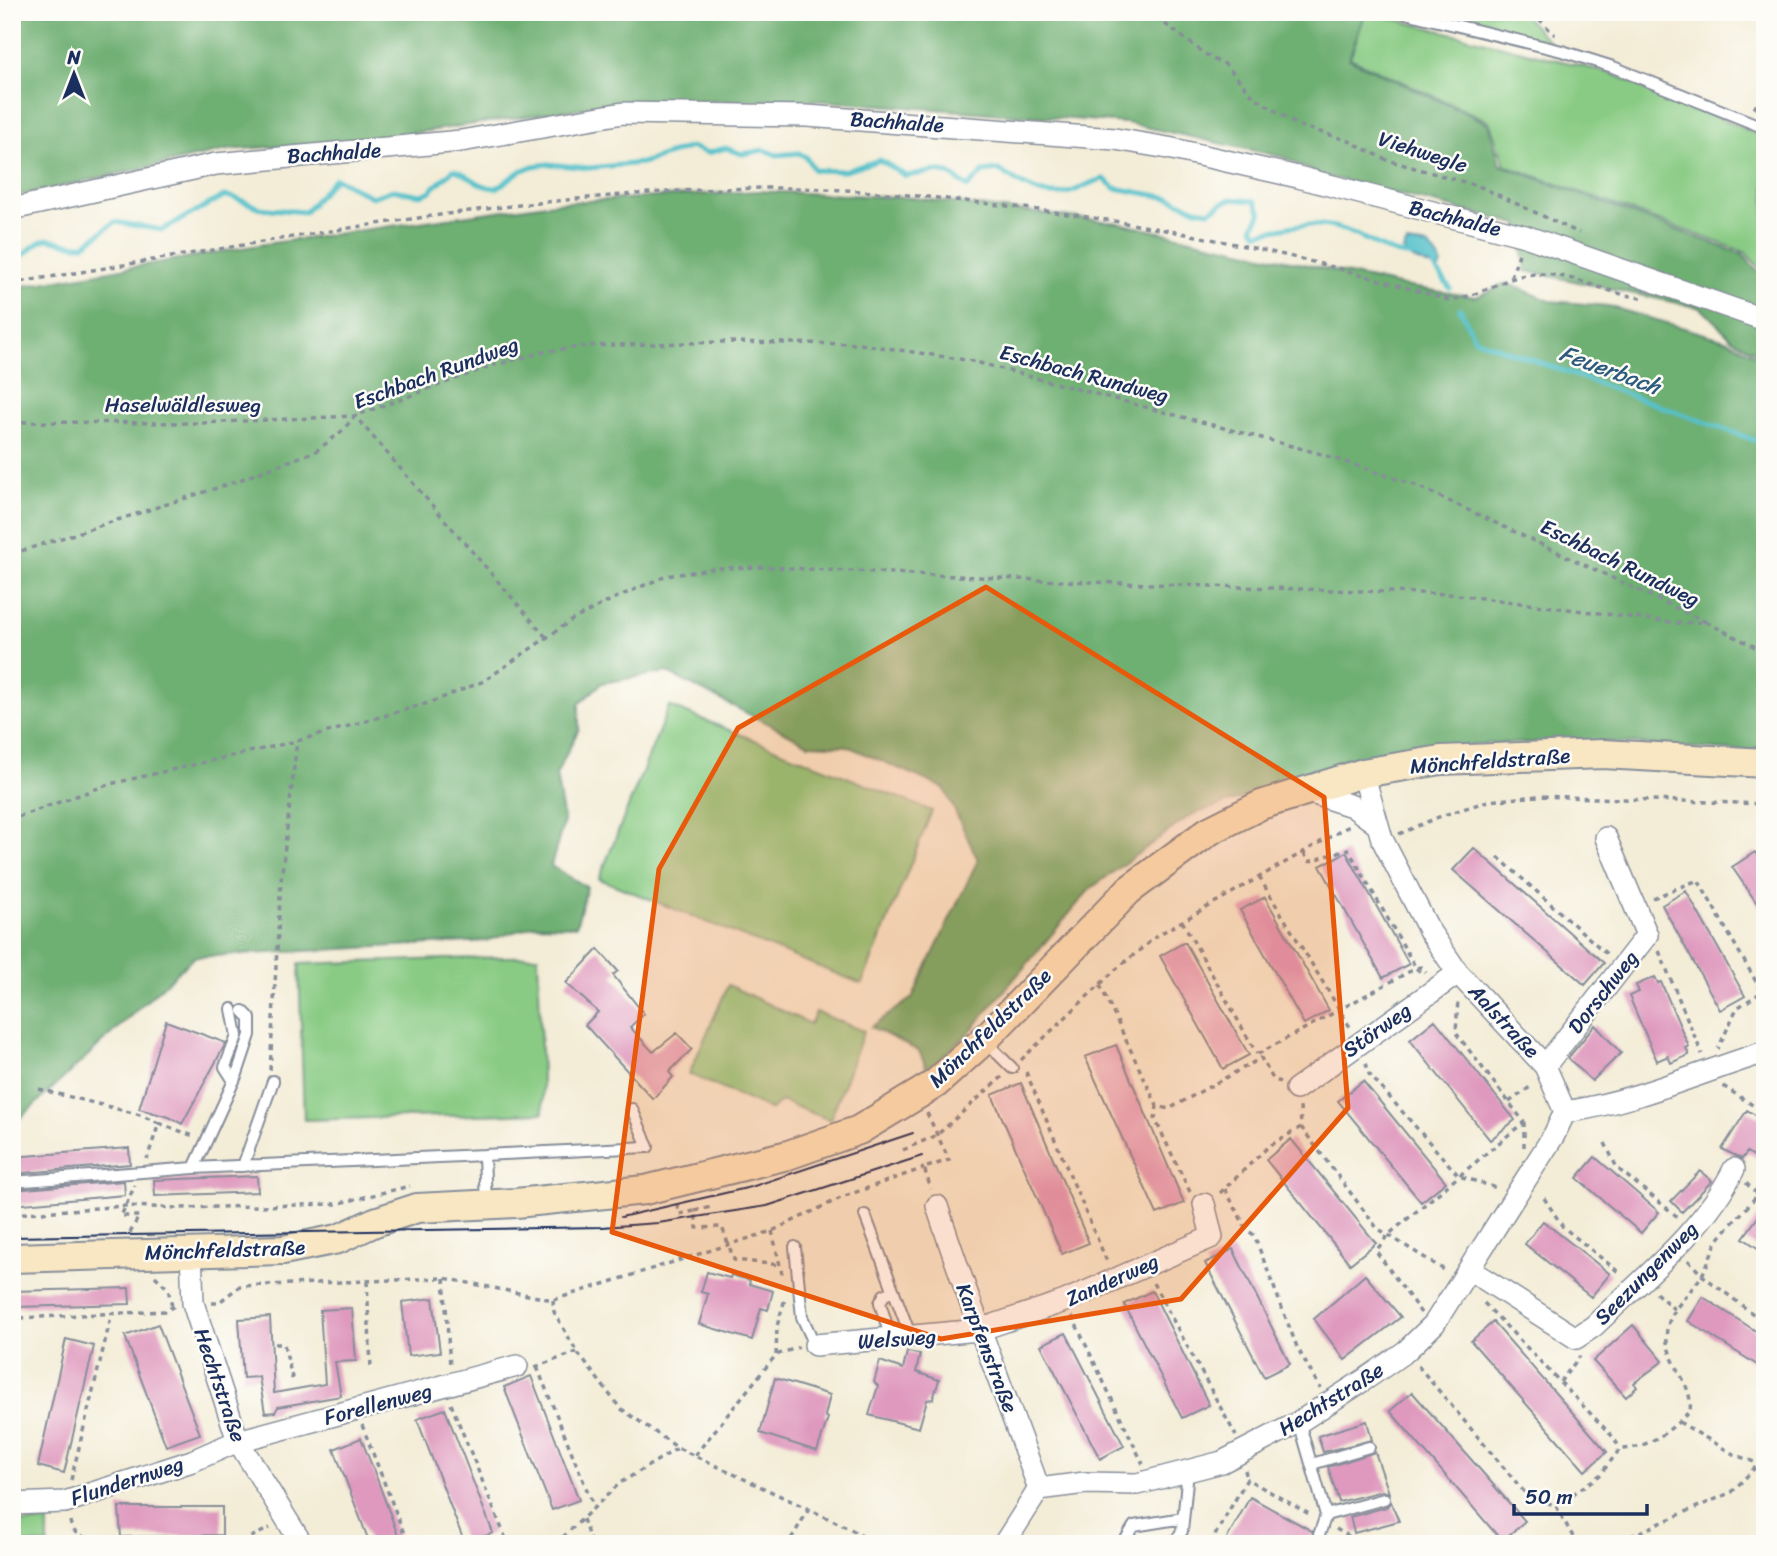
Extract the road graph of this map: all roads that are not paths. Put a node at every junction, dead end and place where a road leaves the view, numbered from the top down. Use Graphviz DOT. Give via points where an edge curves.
graph roads {
  1 [pos="1401,12"];
  2 [pos="1765,128"];
  3 [pos="12,209"];
  4 [pos="1765,320"];
  5 [pos="1765,763"];
  6 [pos="1363,772"];
  7 [pos="1301,790"];
  8 [pos="1380,832"];
  9 [pos="1606,838"];
  10 [pos="1450,979"];
  11 [pos="238,1010"];
  12 [pos="984,1040"];
  13 [pos="1765,1052"];
  14 [pos="1545,1066"];
  15 [pos="1012,1068"];
  16 [pos="273,1081"];
  17 [pos="1296,1088"];
  18 [pos="632,1109"];
  19 [pos="1565,1112"];
  20 [pos="484,1156"];
  21 [pos="243,1166"];
  22 [pos="194,1168"];
  23 [pos="1733,1171"];
  24 [pos="12,1182"];
  25 [pos="1196,1203"];
  26 [pos="486,1204"];
  27 [pos="937,1206"];
  28 [pos="865,1215"];
  29 [pos="795,1247"];
  30 [pos="191,1251"];
  31 [pos="12,1258"];
  32 [pos="1466,1276"];
  33 [pos="894,1291"];
  34 [pos="979,1330"];
  35 [pos="901,1338"];
  36 [pos="815,1345"];
  37 [pos="527,1366"];
  38 [pos="1299,1422"];
  39 [pos="238,1441"];
  40 [pos="1369,1447"];
  41 [pos="1311,1464"];
  42 [pos="1188,1471"];
  43 [pos="1039,1489"];
  44 [pos="1384,1499"];
  45 [pos="12,1504"];
  46 [pos="1183,1518"];
  47 [pos="1326,1519"];
  48 [pos="1319,1535"];
  49 [pos="302,1544"];
  50 [pos="1004,1544"];
  51 [pos="1123,1544"];
  52 [pos="1174,1544"];
  1 -- 2 [label="lane" via="1613,67"];
  3 -- 4 [label="street, Bachhalde" via="216,164 461,141 623,113 724,113 1115,139 1298,177 1525,236"];
  5 -- 6 [label="main road, Mönchfeldstraße" via="1535,755 1441,760"];
  6 -- 7 [label="main road, Mönchfeldstraße"];
  6 -- 8 [label="street, Aalstraße"];
  7 -- 8 [label="street" via="1333,798"];
  7 -- 12 [label="main road, Mönchfeldstraße" via="1209,831 1169,858 1087,931"];
  8 -- 10 [label="street, Aalstraße"];
  9 -- 14 [label="street, Dorschweg" via="1647,935"];
  10 -- 14 [label="street, Aalstraße"];
  10 -- 17 [label="street, Störweg"];
  11 -- 22 [label="lane" via="237,1036 225,1067 232,1078"];
  12 -- 15 [label="lane"];
  12 -- 26 [label="main road, Mönchfeldstraße" via="916,1097 829,1142 689,1180 605,1195"];
  13 -- 19 [label="street" via="1650,1093"];
  14 -- 19 [label="street, Aalstraße"];
  16 -- 21 [label="lane"];
  18 -- 20 [label="lane" via="648,1147"];
  19 -- 32 [label="street, Hechtstraße"];
  20 -- 21 [label="lane"];
  20 -- 26 [label="lane"];
  21 -- 22 [label="lane"];
  22 -- 24 [label="lane"];
  23 -- 32 [label="street, Seezungenweg" via="1723,1192 1692,1228 1594,1326 1576,1338"];
  25 -- 34 [label="street, Zanderweg" via="1212,1237 1065,1301"];
  26 -- 30 [label="main road, Mönchfeldstraße" via="417,1208 316,1246"];
  27 -- 34 [label="street, Karpfenstraße"];
  28 -- 33 [label="lane"];
  29 -- 36 [label="lane" via="802,1317"];
  30 -- 31 [label="main road, Mönchfeldstraße"];
  30 -- 39 [label="street, Hechtstraße" via="193,1303"];
  32 -- 38 [label="street, Hechtstraße" via="1431,1328 1406,1351"];
  33 -- 35 [label="lane"];
  33 -- 35 [label="lane" via="880,1303"];
  34 -- 35 [label="street, Welsweg"];
  34 -- 43 [label="street, Karpfenstraße"];
  35 -- 36 [label="street, Welsweg"];
  37 -- 39 [label="street, Forellenweg"];
  38 -- 41 [label="lane"];
  38 -- 42 [label="street, Hechtstraße" via="1222,1462"];
  39 -- 45 [label="street, Flundernweg" via="192,1461"];
  39 -- 49 [label="street, Hechtstraße"];
  40 -- 41 [label="lane"];
  41 -- 47 [label="lane"];
  42 -- 43 [label="street, Hechtstraße" via="1137,1484 1085,1483"];
  42 -- 46 [label="lane"];
  43 -- 50 [label="street"];
  44 -- 47 [label="lane"];
  46 -- 51 [label="lane" via="1134,1526"];
  46 -- 52 [label="lane"];
  47 -- 48 [label="lane"];
}
